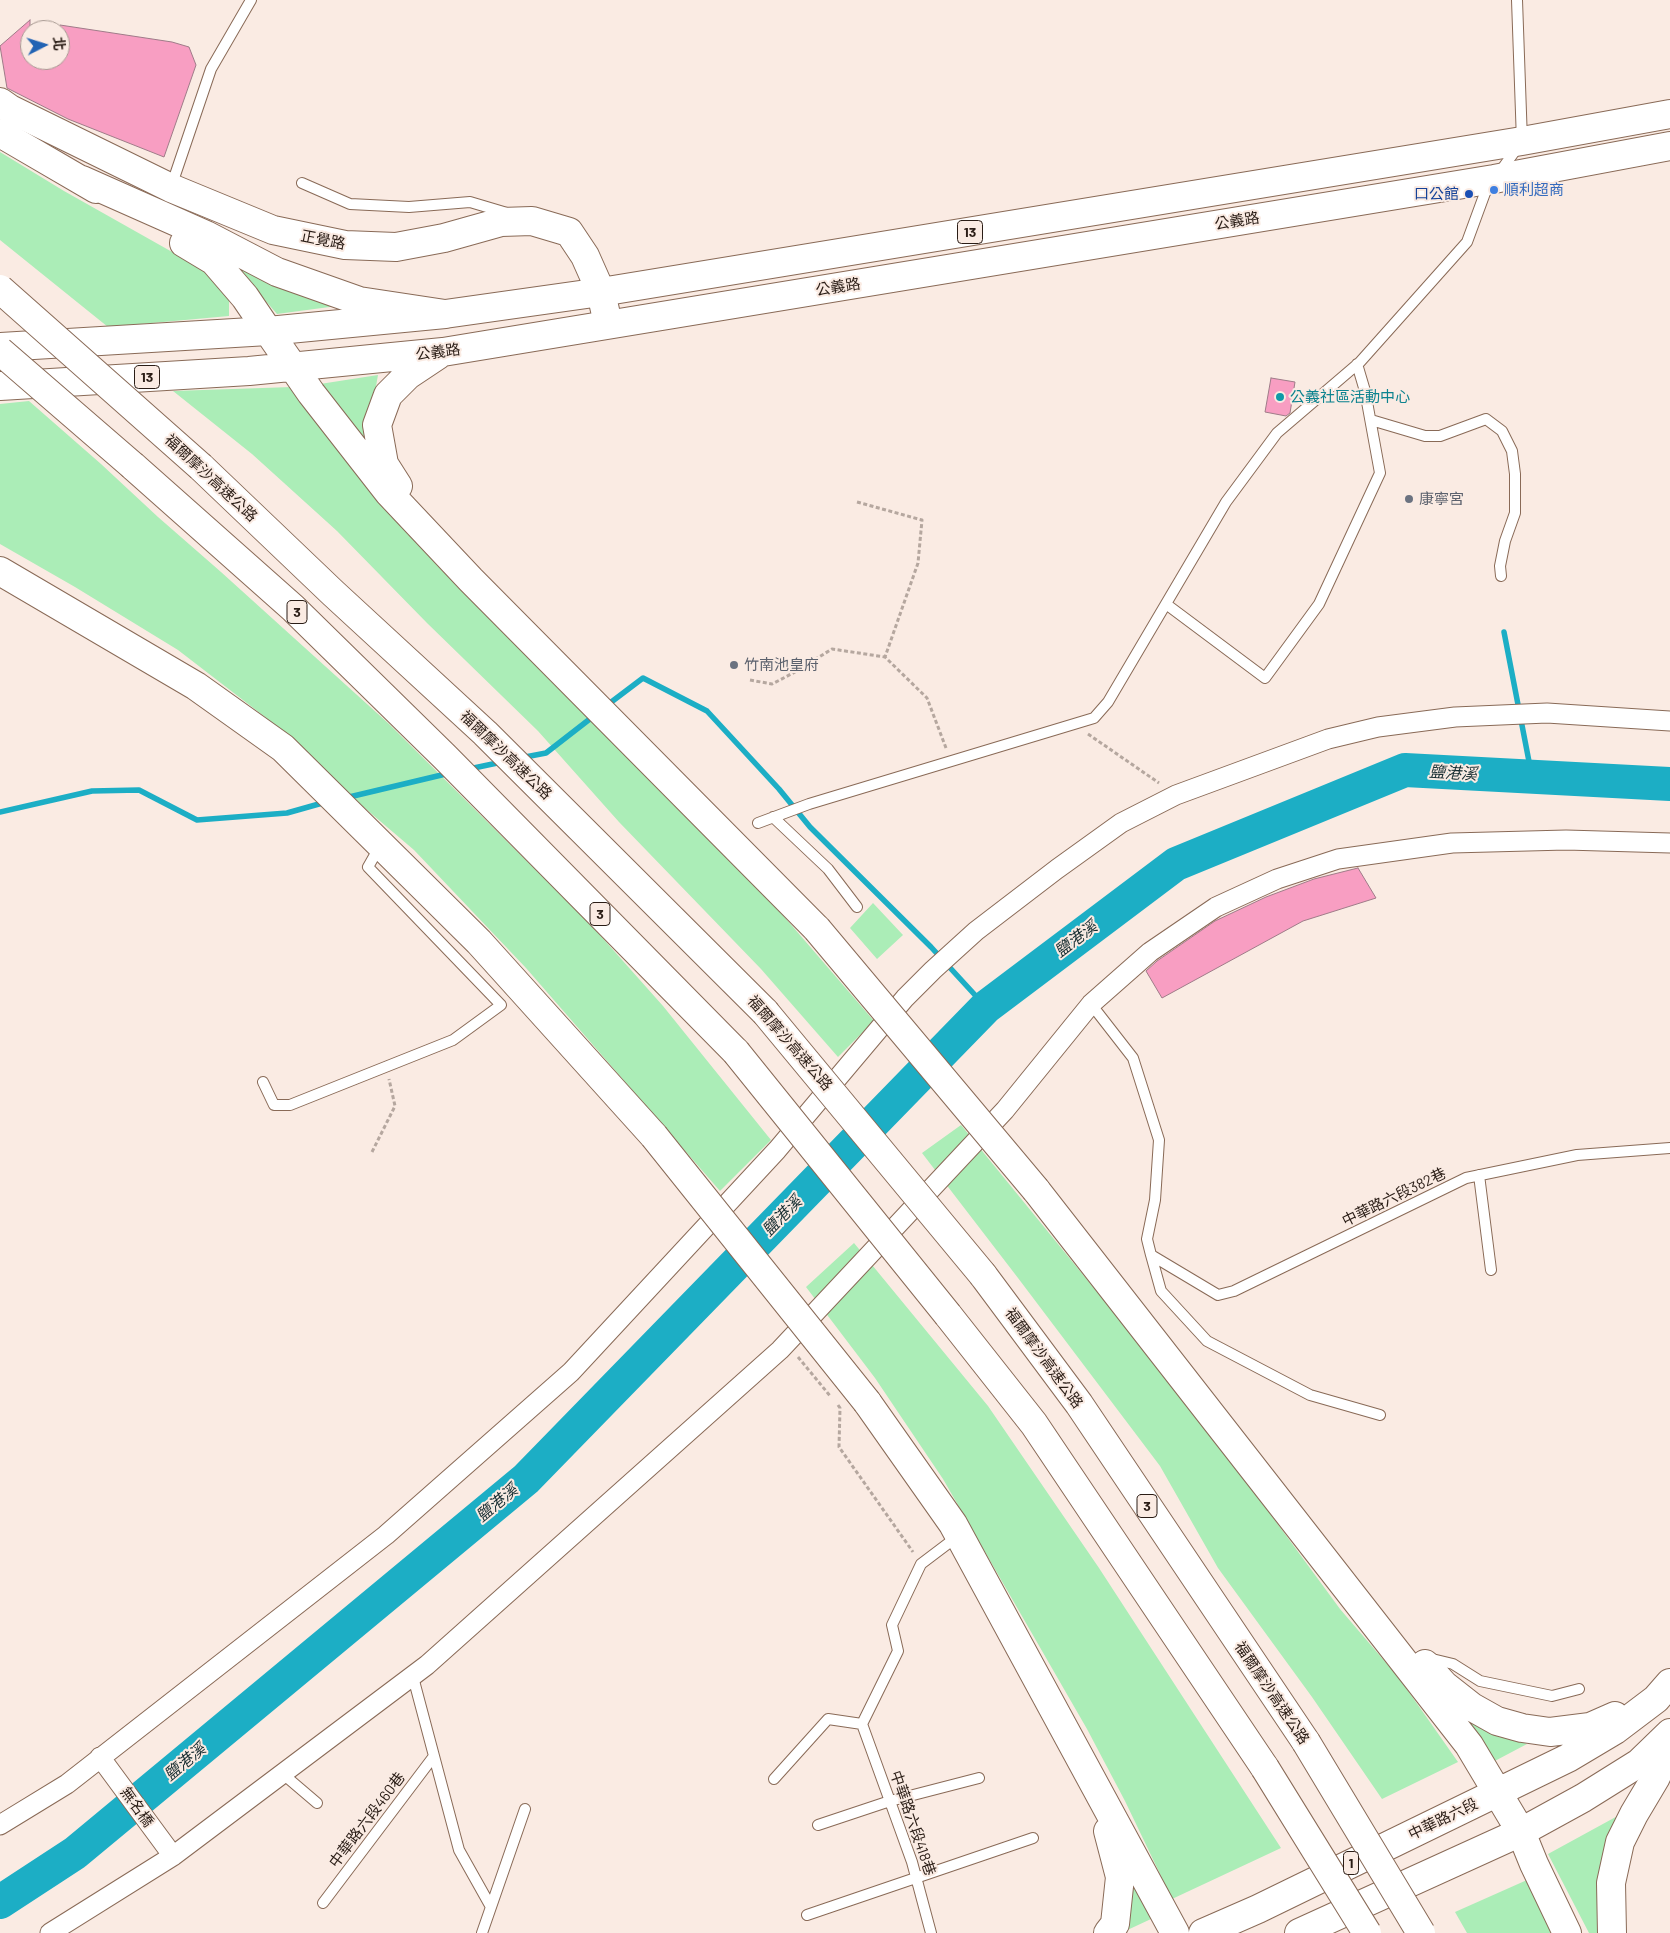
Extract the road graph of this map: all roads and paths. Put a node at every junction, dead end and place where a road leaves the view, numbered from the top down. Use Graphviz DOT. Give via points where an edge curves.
graph roads {
  1 [pos="251,0"];
  2 [pos="1517,0"];
  3 [pos="0,102"];
  4 [pos="1670,114"];
  5 [pos="0,133"];
  6 [pos="1522,141"];
  7 [pos="1670,146"];
  8 [pos="1494,179"];
  9 [pos="82,180"];
  10 [pos="302,183"];
  11 [pos="171,188"];
  12 [pos="532,221"];
  13 [pos="0,289"];
  14 [pos="601,292"];
  15 [pos="446,314"];
  16 [pos="608,324"];
  17 [pos="268,331"];
  18 [pos="0,347"];
  19 [pos="0,351"];
  20 [pos="443,352"];
  21 [pos="1357,364"];
  22 [pos="294,368"];
  23 [pos="0,386"];
  24 [pos="1371,420"];
  25 [pos="857,502"];
  26 [pos="0,571"];
  27 [pos="1501,576"];
  28 [pos="471,580"];
  29 [pos="1166,604"];
  30 [pos="885,657"];
  31 [pos="750,680"];
  32 [pos="1670,721"];
  33 [pos="1073,724"];
  34 [pos="952,761"];
  35 [pos="1176,795"];
  36 [pos="773,817"];
  37 [pos="758,823"];
  38 [pos="1670,843"];
  39 [pos="380,845"];
  40 [pos="857,907"];
  41 [pos="1091,1004"];
  42 [pos="387,1066"];
  43 [pos="263,1082"];
  44 [pos="1670,1148"];
  45 [pos="372,1152"];
  46 [pos="1479,1176"];
  47 [pos="1151,1254"];
  48 [pos="1490,1270"];
  49 [pos="794,1353"];
  50 [pos="1380,1415"];
  51 [pos="959,1535"];
  52 [pos="921,1564"];
  53 [pos="1356,1599"];
  54 [pos="1418,1656"];
  55 [pos="413,1677"];
  56 [pos="1579,1689"];
  57 [pos="1663,1691"];
  58 [pos="1061,1721"];
  59 [pos="862,1724"];
  60 [pos="1670,1734"];
  61 [pos="1670,1745"];
  62 [pos="434,1756"];
  63 [pos="100,1757"];
  64 [pos="283,1774"];
  65 [pos="979,1778"];
  66 [pos="774,1779"];
  67 [pos="1498,1792"];
  68 [pos="890,1801"];
  69 [pos="317,1803"];
  70 [pos="525,1809"];
  71 [pos="0,1825"];
  72 [pos="818,1825"];
  73 [pos="1521,1832"];
  74 [pos="1033,1838"];
  75 [pos="173,1856"];
  76 [pos="916,1878"];
  77 [pos="324,1903"];
  78 [pos="491,1907"];
  79 [pos="808,1914"];
  80 [pos="50,1933"];
  81 [pos="482,1933"];
  82 [pos="931,1933"];
  83 [pos="1108,1933"];
  84 [pos="1175,1933"];
  85 [pos="1203,1933"];
  86 [pos="1299,1933"];
  87 [pos="1367,1933"];
  88 [pos="1421,1933"];
  89 [pos="1567,1933"];
  90 [pos="1612,1933"];
  1 -- 11 [label="lane" via="211,69"];
  2 -- 6 [label="lane"];
  3 -- 11 [label="main road, 正覺路"];
  4 -- 6 [label="main road, 13"];
  5 -- 9 [label="main road"];
  6 -- 8 [label="lane"];
  6 -- 14 [label="main road, 13"];
  7 -- 8 [label="main road, 公義路 / 13"];
  8 -- 16 [label="main road, 公義路 / 13"];
  8 -- 21 [label="lane" via="1485,193 1467,242"];
  9 -- 15 [label="main road" via="277,272 359,301"];
  9 -- 17 [label="main road" via="214,261 245,297"];
  10 -- 12 [label="lane" via="350,204 409,207 470,202"];
  11 -- 12 [label="main road, 正覺路" via="274,230 345,245 396,247 501,222"];
  12 -- 14 [label="main road, 正覺路" via="569,232 585,256"];
  13 -- 88 [label="main road, 福爾摩沙高速公路 / 3, bridge" via="201,467 512,760 765,1012 983,1275 1078,1404 1306,1742"];
  14 -- 15 [label="main road, 13"];
  14 -- 16 [label="main road, 正覺路"];
  15 -- 17 [label="main road, 13"];
  16 -- 20 [label="main road, 公義路 / 13"];
  17 -- 18 [label="main road, 13"];
  17 -- 22 [label="main road"];
  19 -- 87 [label="main road, 3, bridge" via="293,608 736,1052 1034,1424 1265,1768"];
  20 -- 22 [label="main road, 公義路 / 13"];
  20 -- 28 [label="main road" via="408,375 388,396 377,426 384,464 407,499"];
  21 -- 24 [label="lane"];
  21 -- 29 [label="lane" via="1277,433 1226,502"];
  22 -- 23 [label="main road, 公義路 / 13"];
  22 -- 28 [label="main road" via="389,493"];
  24 -- 27 [label="lane" via="1426,436 1440,436 1486,419 1502,431 1512,451 1515,513 1505,541"];
  24 -- 29 [label="lane" via="1380,473 1319,604 1265,678"];
  25 -- 30 [label="path" via="922,520 918,563"];
  26 -- 39 [label="main road" via="196,686 283,748"];
  28 -- 53 [label="main road, bridge" via="817,929 1036,1190"];
  29 -- 33 [label="lane" via="1108,702 1094,718"];
  30 -- 31 [label="path" via="832,649 772,684"];
  30 -- 34 [label="path" via="927,698"];
  32 -- 35 [label="street" via="1547,713 1455,717 1378,727 1328,739"];
  33 -- 34 [label="lane"];
  33 -- 35 [label="path"];
  34 -- 36 [label="lane"];
  35 -- 63 [label="street" via="1121,823 958,946 905,998 777,1150 572,1372 386,1534"];
  36 -- 37 [label="lane"];
  36 -- 40 [label="lane" via="828,869"];
  38 -- 41 [label="street" via="1566,840 1452,843 1338,859 1277,879 1216,907 1150,952"];
  39 -- 42 [label="lane" via="368,867 501,1005 453,1040"];
  39 -- 51 [label="main road, bridge" via="479,942 654,1136 867,1402"];
  41 -- 47 [label="lane" via="1133,1058 1159,1140 1155,1200 1147,1239"];
  41 -- 55 [label="street" via="1005,1110 780,1350"];
  42 -- 43 [label="lane" via="290,1105 274,1105"];
  42 -- 45 [label="path" via="395,1106"];
  44 -- 46 [label="lane, 中華路六段382巷" via="1577,1154"];
  46 -- 47 [label="lane, 中華路六段382巷" via="1466,1178 1234,1291 1218,1295"];
  46 -- 48 [label="lane"];
  47 -- 50 [label="lane" via="1161,1291 1207,1341 1310,1395"];
  49 -- 52 [label="path" via="840,1408 839,1447"];
  51 -- 52 [label="lane"];
  51 -- 58 [label="main road"];
  52 -- 59 [label="lane" via="892,1625 898,1651"];
  53 -- 54 [label="main road"];
  53 -- 67 [label="main road" via="1470,1745"];
  54 -- 56 [label="lane" via="1453,1664 1480,1681 1552,1696"];
  54 -- 57 [label="main road" via="1444,1685 1472,1708 1497,1721 1550,1732 1590,1727"];
  55 -- 62 [label="lane"];
  55 -- 64 [label="street"];
  57 -- 67 [label="main road, 中華路六段 / 1" via="1615,1730"];
  58 -- 83 [label="main road" via="1107,1828 1120,1876 1115,1924"];
  58 -- 84 [label="main road"];
  59 -- 66 [label="lane" via="828,1719"];
  59 -- 68 [label="lane, 中華路六段418巷"];
  60 -- 73 [label="main road" via="1638,1763"];
  61 -- 90 [label="main road" via="1620,1842 1611,1883"];
  62 -- 77 [label="lane, 中華路六段460巷"];
  62 -- 78 [label="lane" via="459,1850"];
  63 -- 71 [label="street" via="67,1784"];
  63 -- 75 [label="street, 無名橋"];
  64 -- 69 [label="lane"];
  64 -- 75 [label="street"];
  65 -- 68 [label="lane"];
  67 -- 73 [label="main road"];
  67 -- 85 [label="main road, 中華路六段 / 1"];
  68 -- 72 [label="lane"];
  68 -- 76 [label="lane, 中華路六段418巷"];
  70 -- 78 [label="lane"];
  73 -- 86 [label="main road"];
  73 -- 89 [label="main road"];
  74 -- 76 [label="lane"];
  75 -- 80 [label="street"];
  76 -- 79 [label="lane"];
  76 -- 82 [label="lane, 中華路六段418巷"];
  78 -- 81 [label="lane"];
}
